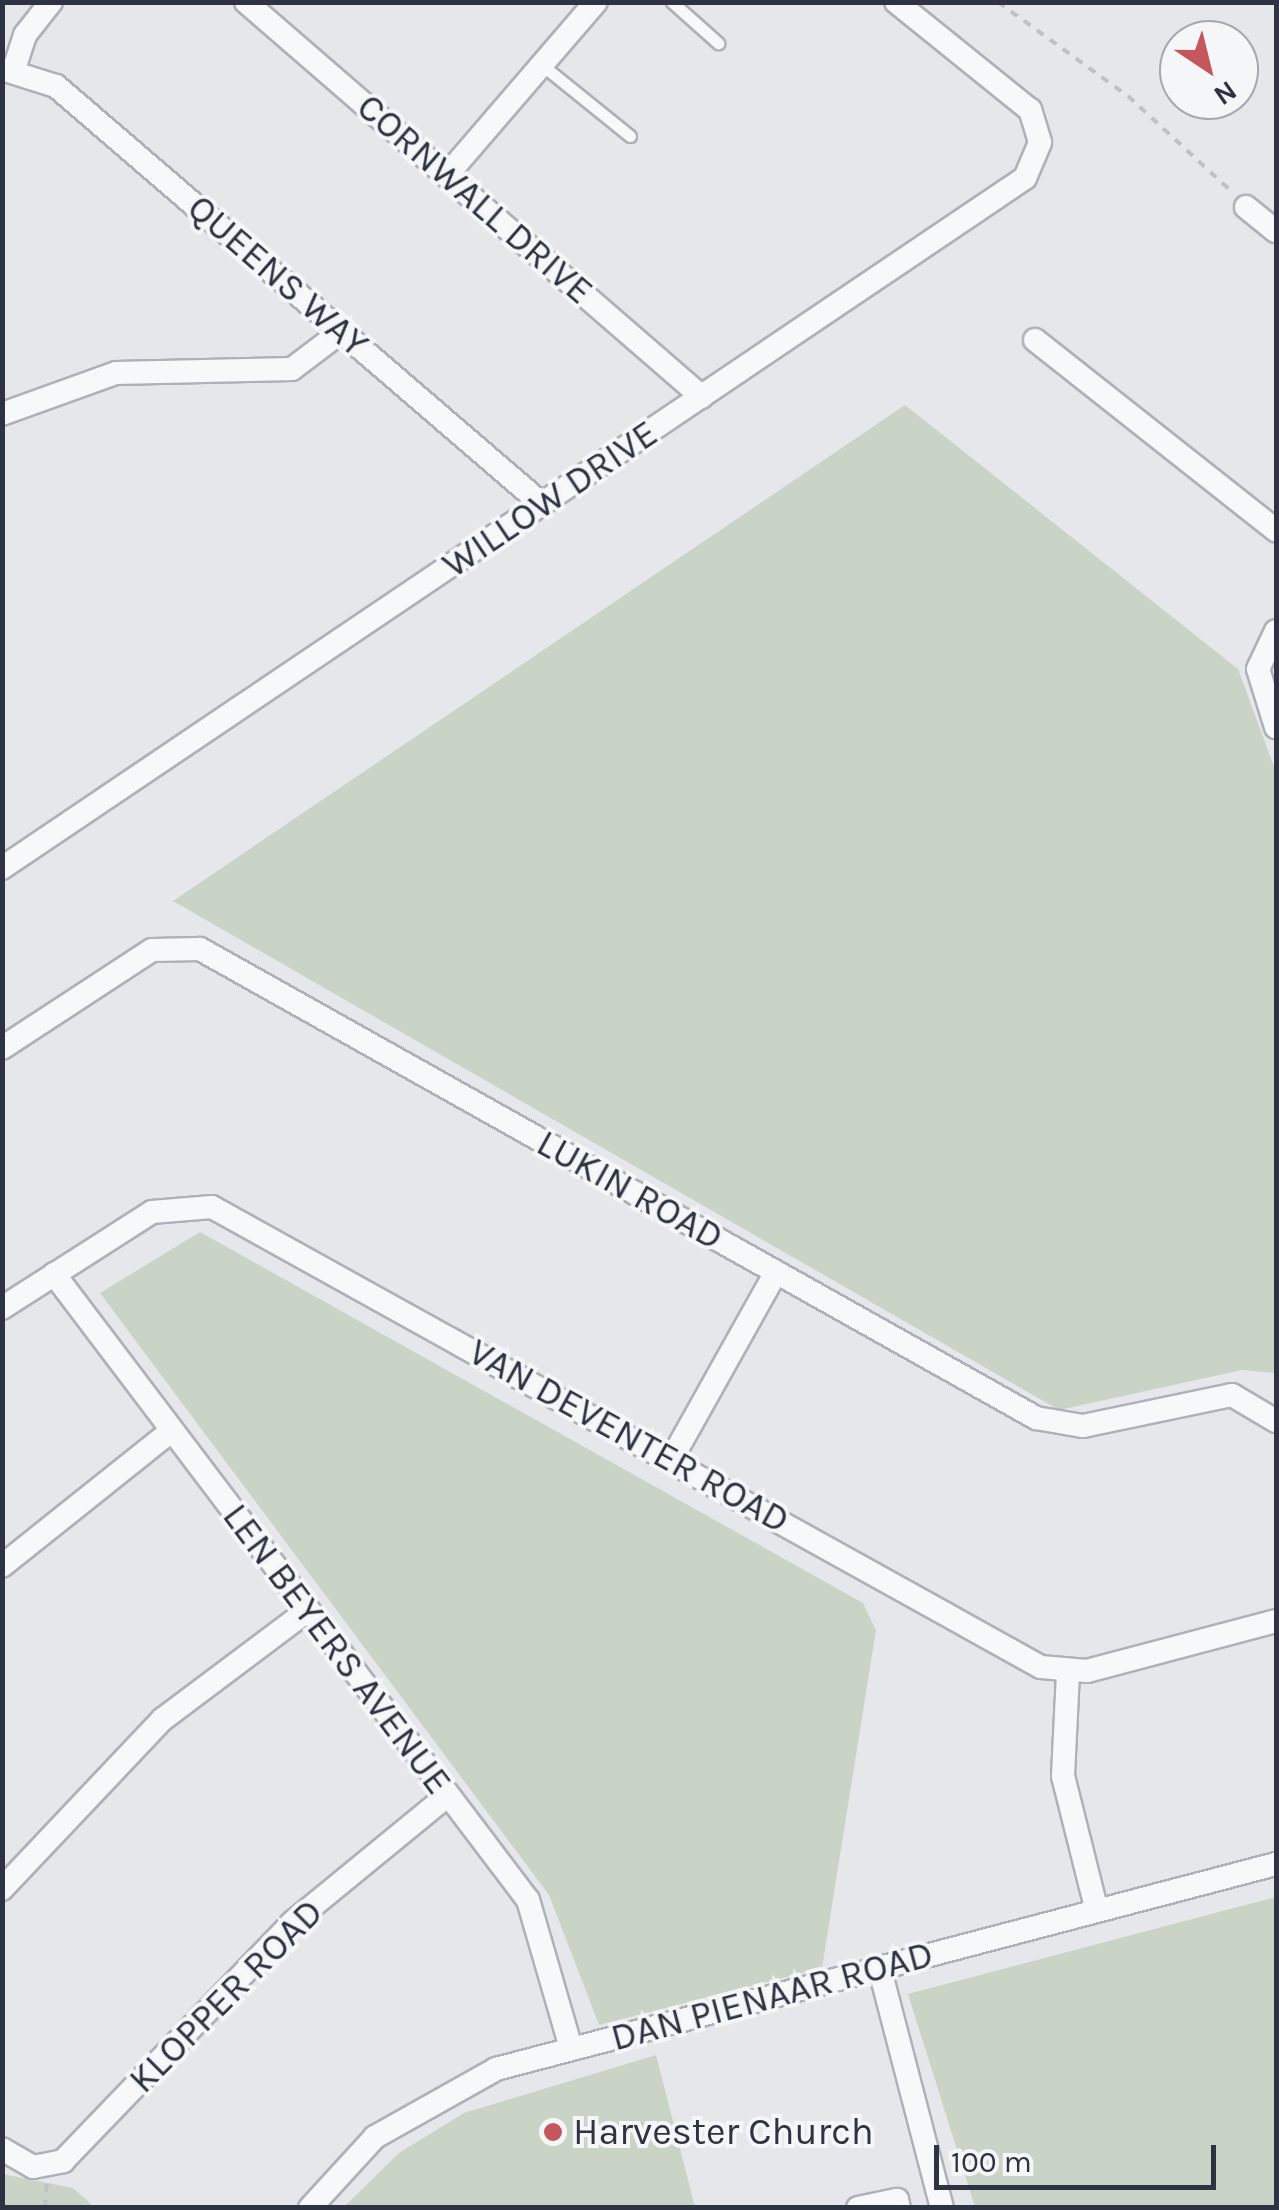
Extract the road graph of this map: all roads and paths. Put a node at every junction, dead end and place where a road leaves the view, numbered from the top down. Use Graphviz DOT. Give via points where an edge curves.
graph roads {
  1 [pos="51,2"];
  2 [pos="246,2"];
  3 [pos="596,2"];
  4 [pos="672,2"];
  5 [pos="896,2"];
  6 [pos="998,2"];
  7 [pos="718,42"];
  8 [pos="542,65"];
  9 [pos="8,69"];
  10 [pos="630,136"];
  11 [pos="448,175"];
  12 [pos="1246,207"];
  13 [pos="1276,231"];
  14 [pos="342,331"];
  15 [pos="1035,340"];
  16 [pos="702,397"];
  17 [pos="3,412"];
  18 [pos="542,505"];
  19 [pos="1276,530"];
  20 [pos="1276,631"];
  21 [pos="1276,727"];
  22 [pos="2,868"];
  23 [pos="2,1048"];
  24 [pos="776,1272"];
  25 [pos="54,1274"];
  26 [pos="2,1308"];
  27 [pos="1276,1421"];
  28 [pos="172,1431"];
  29 [pos="671,1460"];
  30 [pos="2,1566"];
  31 [pos="308,1610"];
  32 [pos="1276,1621"];
  33 [pos="1068,1673"];
  34 [pos="448,1795"];
  35 [pos="1276,1864"];
  36 [pos="2,1889"];
  37 [pos="1098,1911"];
  38 [pos="880,1970"];
  39 [pos="571,2048"];
  40 [pos="2,2148"];
  41 [pos="939,2199"];
  42 [pos="898,2204"];
  43 [pos="310,2208"];
  44 [pos="858,2208"];
  1 -- 9 [label="street"];
  2 -- 11 [label="street, CORNWALL DRIVE"];
  3 -- 8 [label="street"];
  4 -- 7 [label="lane"];
  5 -- 16 [label="street, WILLOW DRIVE" via="1020,100 1039,132 1025,178"];
  6 -- 12 [label="path" via="1128,96"];
  8 -- 10 [label="lane"];
  8 -- 11 [label="street"];
  9 -- 14 [label="street, QUEENS WAY" via="56,86"];
  11 -- 16 [label="street, CORNWALL DRIVE"];
  12 -- 13 [label="street"];
  14 -- 17 [label="street" via="292,369 116,374"];
  14 -- 18 [label="street, QUEENS WAY"];
  15 -- 19 [label="street"];
  16 -- 18 [label="street, WILLOW DRIVE"];
  18 -- 22 [label="street, WILLOW DRIVE"];
  20 -- 21 [label="street" via="1258,669"];
  23 -- 24 [label="street, LUKIN ROAD" via="152,950 200,949"];
  24 -- 27 [label="street, LUKIN ROAD" via="1053,1424 1083,1426 1217,1395 1252,1400"];
  24 -- 29 [label="street"];
  25 -- 26 [label="street, VAN DEVENTER ROAD"];
  25 -- 28 [label="street, LEN BEYERS AVENUE"];
  25 -- 29 [label="street, VAN DEVENTER ROAD" via="152,1212 212,1207"];
  28 -- 30 [label="street"];
  28 -- 31 [label="street, LEN BEYERS AVENUE"];
  29 -- 33 [label="street, VAN DEVENTER ROAD" via="1031,1662"];
  31 -- 34 [label="street, LEN BEYERS AVENUE"];
  31 -- 36 [label="street" via="163,1719"];
  32 -- 33 [label="street"];
  33 -- 37 [label="street" via="1063,1776"];
  34 -- 39 [label="street, LEN BEYERS AVENUE" via="537,1916"];
  34 -- 40 [label="street, KLOPPER ROAD" via="293,1922 63,2162 33,2168"];
  35 -- 37 [label="street, DAN PIENAAR ROAD"];
  37 -- 38 [label="street, DAN PIENAAR ROAD"];
  38 -- 39 [label="street, DAN PIENAAR ROAD"];
  38 -- 41 [label="street"];
  39 -- 43 [label="street, DAN PIENAAR ROAD" via="431,2099 350,2158"];
  41 -- 42 [label="street"];
  42 -- 44 [label="street"];
}
